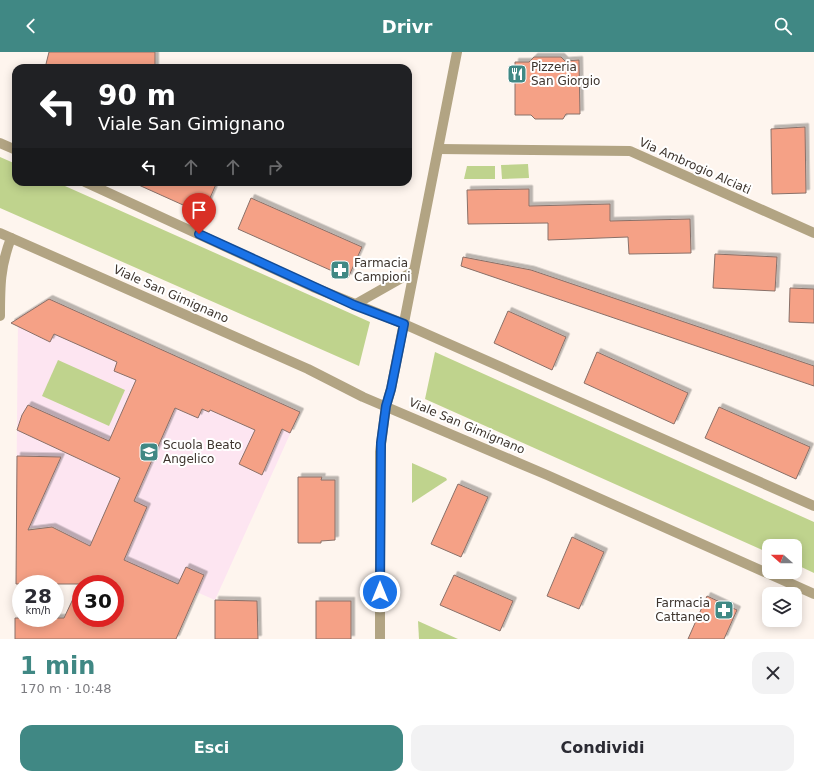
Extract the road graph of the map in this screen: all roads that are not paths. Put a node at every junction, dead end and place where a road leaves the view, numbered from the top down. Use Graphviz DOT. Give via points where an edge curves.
graph roads {
  1 [pos="457,52"];
  2 [pos="0,143"];
  3 [pos="12,148"];
  4 [pos="439,149"];
  5 [pos="94,186"];
  6 [pos="0,233"];
  7 [pos="814,233"];
  8 [pos="11,238"];
  9 [pos="414,271"];
  10 [pos="354,305"];
  11 [pos="0,316"];
  12 [pos="404,324"];
  13 [pos="386,406"];
  14 [pos="814,506"];
  15 [pos="814,594"];
  16 [pos="380,639"];
  1 -- 4 [label="street"];
  2 -- 3 [label="street"];
  4 -- 7 [label="street, Via Ambrogio Alciati" via="630,150"];
  4 -- 9 [label="street"];
  5 -- 10 [label="street"];
  6 -- 8 [label="street, Viale San Gimignano"];
  8 -- 11 [label="street" via="1,270"];
  8 -- 13 [label="street, Viale San Gimignano"];
  9 -- 10 [label="street"];
  9 -- 12 [label="street"];
  10 -- 12 [label="street"];
  12 -- 13 [label="street"];
  12 -- 14 [label="street"];
  13 -- 15 [label="street, Viale San Gimignano"];
  13 -- 16 [label="street" via="380,452"];
}
